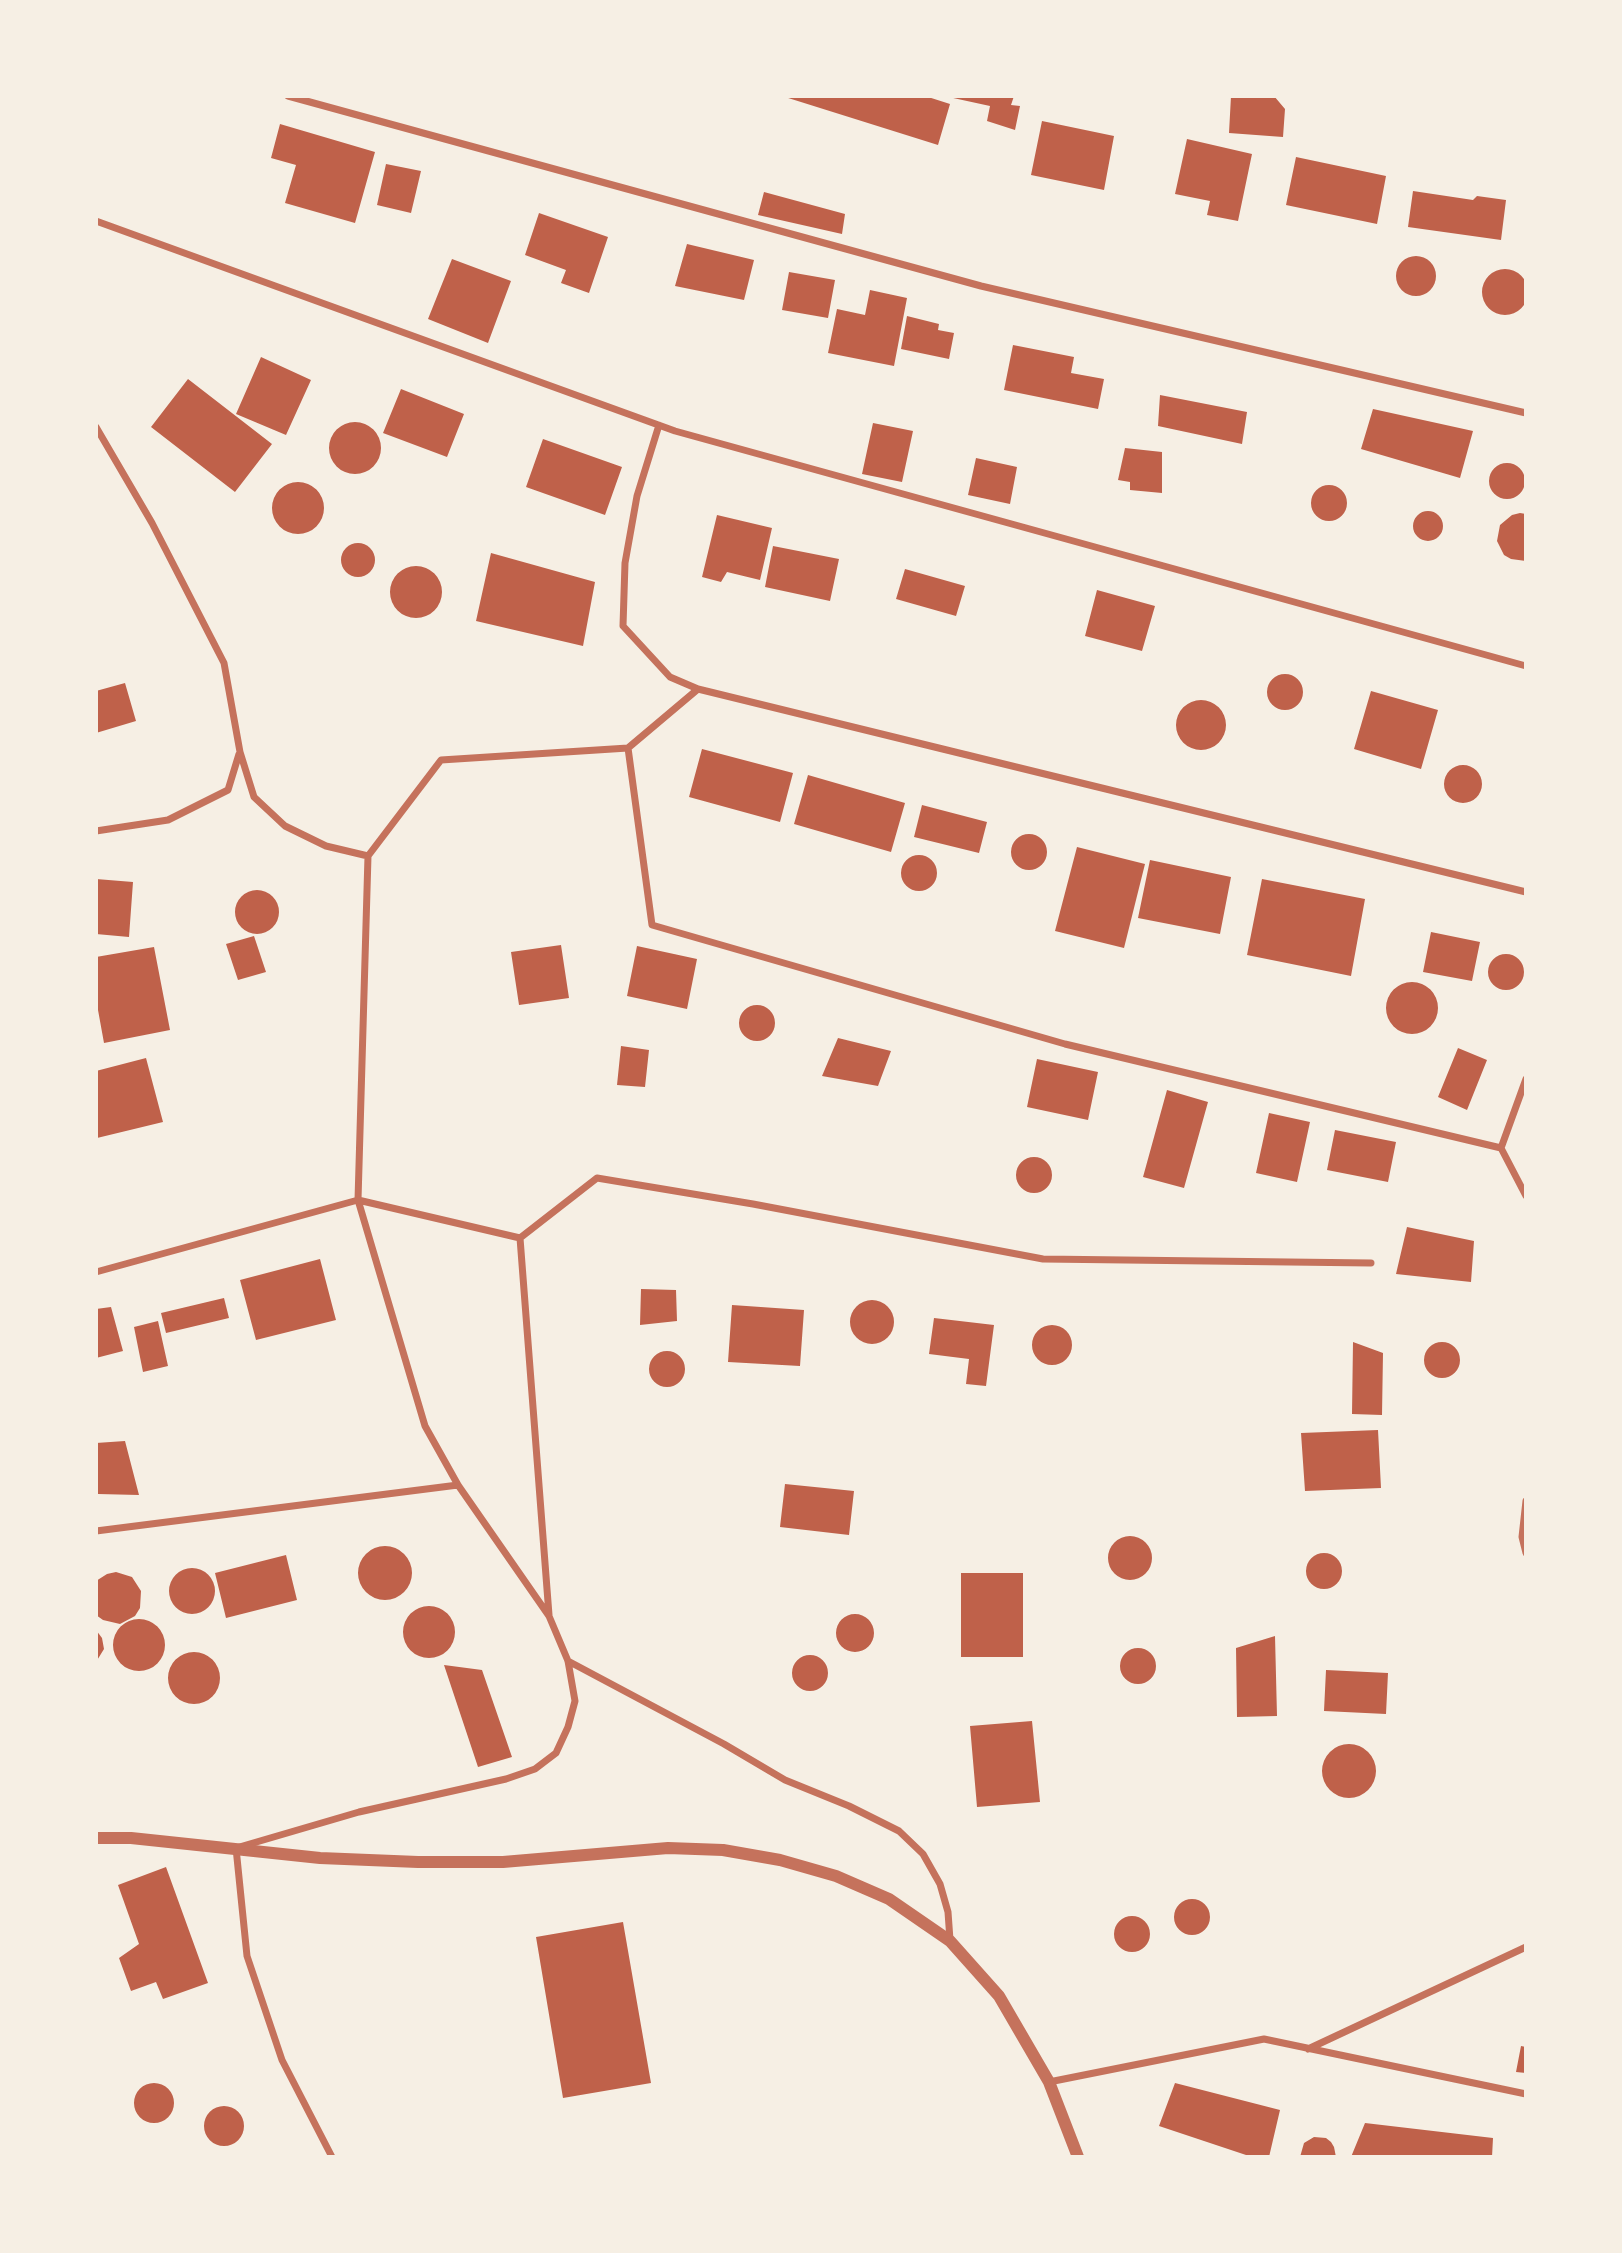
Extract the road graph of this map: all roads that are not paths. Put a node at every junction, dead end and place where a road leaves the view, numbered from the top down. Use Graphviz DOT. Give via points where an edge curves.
graph roads {
  1 [pos="288,96"];
  2 [pos="96,221"];
  3 [pos="1526,413"];
  4 [pos="659,425"];
  5 [pos="96,427"];
  6 [pos="1526,666"];
  7 [pos="698,688"];
  8 [pos="628,748"];
  9 [pos="240,752"];
  10 [pos="96,831"];
  11 [pos="368,856"];
  12 [pos="1526,892"];
  13 [pos="1526,1079"];
  14 [pos="1501,1148"];
  15 [pos="1526,1196"];
  16 [pos="358,1200"];
  17 [pos="520,1238"];
  18 [pos="1371,1264"];
  19 [pos="96,1272"];
  20 [pos="458,1485"];
  21 [pos="1526,1501"];
  22 [pos="96,1531"];
  23 [pos="1526,1553"];
  24 [pos="549,1616"];
  25 [pos="568,1661"];
  26 [pos="96,1838"];
  27 [pos="236,1848"];
  28 [pos="950,1941"];
  29 [pos="1526,1947"];
  30 [pos="1308,2049"];
  31 [pos="1049,2082"];
  32 [pos="1526,2094"];
  33 [pos="332,2157"];
  34 [pos="1078,2157"];
  1 -- 3 [label="street" via="981,286"];
  2 -- 4 [label="street"];
  4 -- 6 [label="street"];
  4 -- 7 [label="street" via="634,509 625,563 623,626 670,677"];
  5 -- 9 [label="street" via="224,663"];
  7 -- 8 [label="street"];
  7 -- 12 [label="street"];
  8 -- 11 [label="street" via="442,760"];
  8 -- 14 [label="street" via="652,925 1065,1044"];
  9 -- 10 [label="street" via="228,790 168,820"];
  9 -- 11 [label="street" via="254,797 285,826 326,846"];
  11 -- 16 [label="street"];
  13 -- 14 [label="street"];
  14 -- 15 [label="street"];
  16 -- 17 [label="street"];
  16 -- 19 [label="street"];
  16 -- 20 [label="street" via="425,1426"];
  17 -- 18 [label="street" via="597,1178 1043,1259"];
  17 -- 24 [label="street"];
  20 -- 22 [label="street"];
  20 -- 24 [label="street"];
  21 -- 23 [label="street" via="1522,1537"];
  24 -- 25 [label="street"];
  25 -- 27 [label="street" via="575,1701 568,1727 556,1753 535,1769"];
  25 -- 28 [label="street" via="785,1780 899,1830 923,1854 940,1884"];
  26 -- 27 [label="street"];
  27 -- 28 [label="street" via="320,1858 418,1862 503,1862 668,1848 723,1850 836,1876 889,1899"];
  27 -- 33 [label="street" via="247,1956 282,2060"];
  28 -- 31 [label="street" via="999,1996"];
  29 -- 30 [label="street"];
  30 -- 31 [label="street" via="1264,2039"];
  30 -- 32 [label="street"];
  31 -- 34 [label="street"];
}
